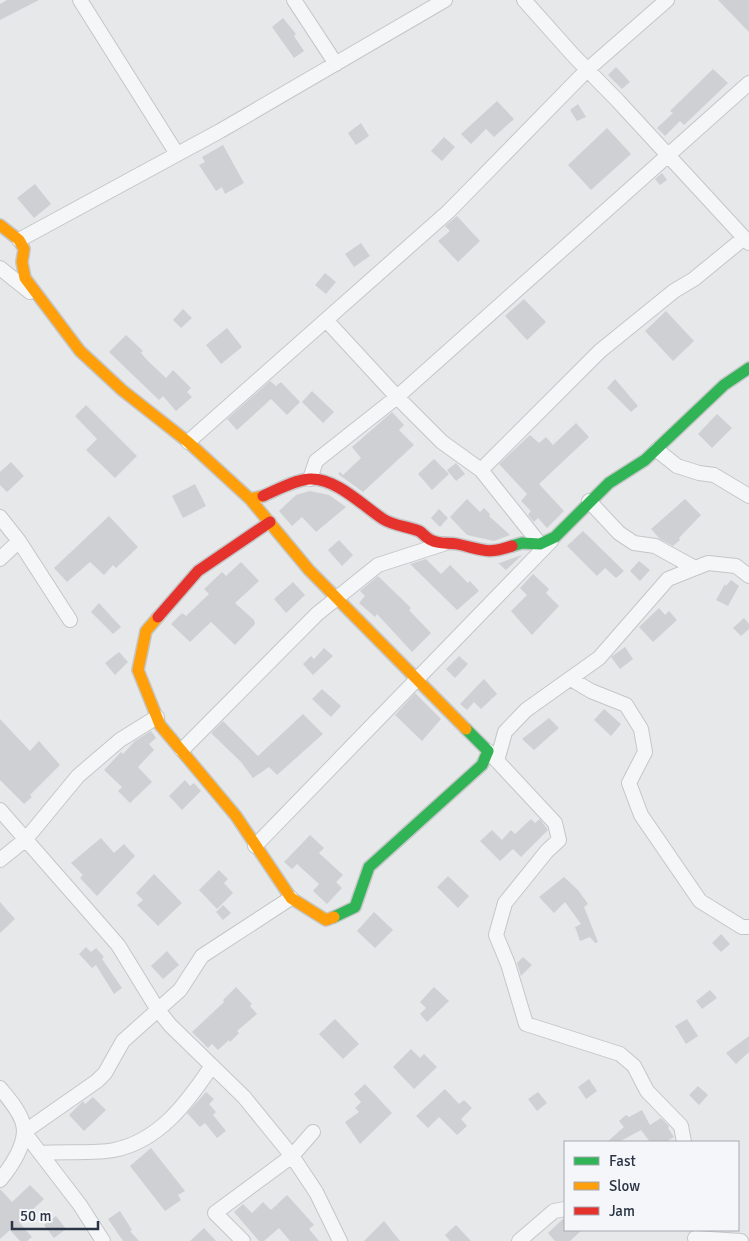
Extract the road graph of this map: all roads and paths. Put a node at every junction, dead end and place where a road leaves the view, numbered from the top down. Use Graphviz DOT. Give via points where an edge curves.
graph roads {
  1 [pos="80,0"];
  2 [pos="294,0"];
  3 [pos="445,0"];
  4 [pos="524,0"];
  5 [pos="667,0"];
  6 [pos="336,64"];
  7 [pos="587,70"];
  8 [pos="749,83"];
  9 [pos="177,154"];
  10 [pos="668,156"];
  11 [pos="0,225"];
  12 [pos="20,240"];
  13 [pos="746,241"];
  14 [pos="0,268"];
  15 [pos="46,305"];
  16 [pos="326,320"];
  17 [pos="749,368"];
  18 [pos="397,397"];
  19 [pos="188,442"];
  20 [pos="657,450"];
  21 [pos="480,470"];
  22 [pos="310,480"];
  23 [pos="749,496"];
  24 [pos="250,499"];
  25 [pos="589,501"];
  26 [pos="0,518"];
  27 [pos="270,522"];
  28 [pos="555,537"];
  29 [pos="19,541"];
  30 [pos="443,544"];
  31 [pos="540,544"];
  32 [pos="0,559"];
  33 [pos="695,568"];
  34 [pos="749,576"];
  35 [pos="337,598"];
  36 [pos="70,620"];
  37 [pos="571,679"];
  38 [pos="416,680"];
  39 [pos="157,717"];
  40 [pos="182,750"];
  41 [pos="492,756"];
  42 [pos="0,810"];
  43 [pos="26,839"];
  44 [pos="256,846"];
  45 [pos="0,860"];
  46 [pos="291,898"];
  47 [pos="749,927"];
  48 [pos="158,1010"];
  49 [pos="211,1067"];
  50 [pos="0,1088"];
  51 [pos="24,1132"];
  52 [pos="313,1132"];
  53 [pos="684,1141"];
  54 [pos="40,1153"];
  55 [pos="292,1156"];
  56 [pos="0,1180"];
  57 [pos="564,1209"];
  58 [pos="693,1236"];
  59 [pos="104,1241"];
  60 [pos="243,1241"];
  61 [pos="340,1241"];
  62 [pos="519,1241"];
  63 [pos="731,1241"];
  64 [pos="741,1241"];
  1 -- 9 [label="street"];
  2 -- 6 [label="street"];
  3 -- 6 [label="street"];
  4 -- 7 [label="street"];
  5 -- 7 [label="street"];
  6 -- 9 [label="street"];
  7 -- 10 [label="street"];
  7 -- 16 [label="street" via="449,211"];
  8 -- 10 [label="street"];
  9 -- 12 [label="street"];
  10 -- 13 [label="street"];
  10 -- 18 [label="street"];
  11 -- 12 [label="street"];
  12 -- 15 [label="street" via="24,249 25,278"];
  13 -- 21 [label="street" via="674,291 600,351"];
  14 -- 15 [label="street"];
  15 -- 19 [label="street" via="96,367"];
  16 -- 18 [label="street"];
  16 -- 19 [label="street"];
  17 -- 20 [label="street" via="724,385"];
  18 -- 21 [label="street" via="442,442"];
  18 -- 22 [label="street" via="316,461"];
  19 -- 24 [label="street"];
  20 -- 23 [label="street" via="677,466 714,475"];
  20 -- 25 [label="street"];
  21 -- 31 [label="street"];
  22 -- 24 [label="street"];
  22 -- 30 [label="street" via="334,486 385,520 419,531 430,540"];
  24 -- 27 [label="street"];
  25 -- 28 [label="street"];
  25 -- 33 [label="street" via="634,544 654,546"];
  26 -- 29 [label="street"];
  27 -- 35 [label="street"];
  27 -- 39 [label="street" via="198,571 146,631 138,670"];
  28 -- 31 [label="street"];
  28 -- 38 [label="street"];
  29 -- 32 [label="street"];
  29 -- 36 [label="street"];
  30 -- 31 [label="street" via="455,543 495,552 522,543"];
  30 -- 35 [label="street" via="378,565"];
  33 -- 34 [label="street" via="721,563 736,566"];
  33 -- 37 [label="street" via="668,579 599,658"];
  35 -- 38 [label="street"];
  35 -- 40 [label="street" via="316,614"];
  37 -- 41 [label="street" via="526,710 505,732"];
  37 -- 47 [label="street" via="626,705 641,729 645,752 629,783 640,815 700,901 742,927"];
  38 -- 41 [label="street"];
  38 -- 44 [label="street"];
  39 -- 40 [label="street"];
  39 -- 43 [label="street" via="120,740 78,776"];
  40 -- 44 [label="street"];
  41 -- 46 [label="street" via="488,756 370,867 355,907 326,920"];
  41 -- 53 [label="street" via="555,823 559,840 505,903 496,935 526,1024 620,1054 634,1066 647,1091 681,1126"];
  42 -- 43 [label="street"];
  43 -- 45 [label="street"];
  43 -- 48 [label="street" via="118,945"];
  44 -- 46 [label="street"];
  46 -- 48 [label="street" via="202,956 180,990"];
  48 -- 49 [label="street"];
  48 -- 51 [label="street" via="123,1041 97,1081"];
  49 -- 54 [label="street" via="177,1112 138,1143 113,1150"];
  49 -- 55 [label="street" via="244,1097"];
  50 -- 51 [label="street" via="18,1113"];
  51 -- 54 [label="street"];
  51 -- 56 [label="street" via="9,1169"];
  52 -- 55 [label="street"];
  54 -- 59 [label="street"];
  55 -- 60 [label="street" via="215,1213"];
  55 -- 61 [label="street" via="316,1192"];
  57 -- 62 [label="street" via="554,1211"];
  58 -- 63 [label="street"];
  63 -- 64 [label="street"];
}
